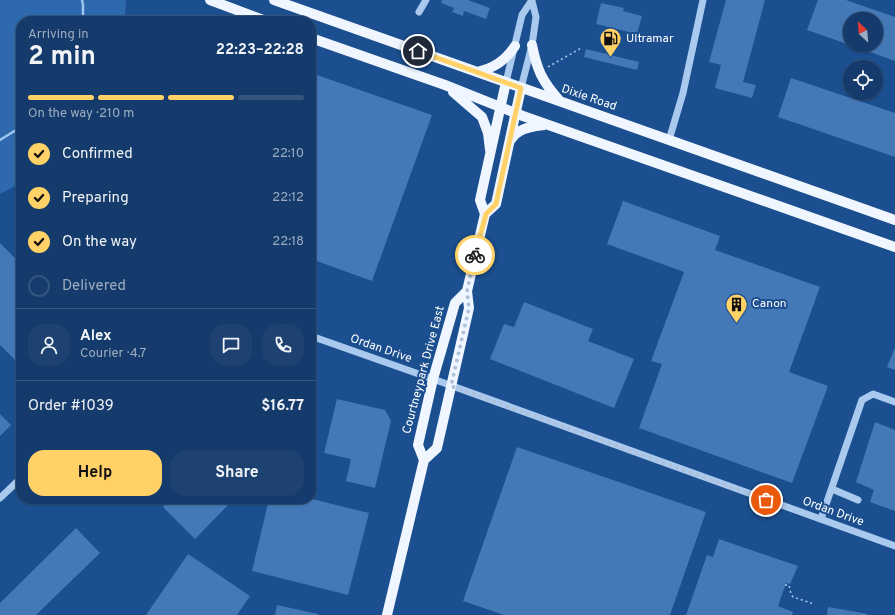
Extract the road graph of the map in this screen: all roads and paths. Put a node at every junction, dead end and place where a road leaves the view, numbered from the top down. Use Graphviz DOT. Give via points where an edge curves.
graph roads {
  1 [pos="210,0"];
  2 [pos="274,0"];
  3 [pos="426,0"];
  4 [pos="532,0"];
  5 [pos="703,0"];
  6 [pos="419,12"];
  7 [pos="253,16"];
  8 [pos="316,40"];
  9 [pos="515,46"];
  10 [pos="532,46"];
  11 [pos="581,48"];
  12 [pos="548,67"];
  13 [pos="477,72"];
  14 [pos="506,82"];
  15 [pos="445,86"];
  16 [pos="521,88"];
  17 [pos="561,101"];
  18 [pos="502,108"];
  19 [pos="515,113"];
  20 [pos="550,125"];
  21 [pos="669,140"];
  22 [pos="508,145"];
  23 [pos="491,156"];
  24 [pos="486,214"];
  25 [pos="895,220"];
  26 [pos="895,246"];
  27 [pos="467,291"];
  28 [pos="316,338"];
  29 [pos="433,379"];
  30 [pos="451,386"];
  31 [pos="895,402"];
  32 [pos="424,460"];
  33 [pos="16,483"];
  34 [pos="832,489"];
  35 [pos="0,498"];
  36 [pos="858,500"];
  37 [pos="821,519"];
  38 [pos="895,546"];
  39 [pos="785,585"];
  40 [pos="814,604"];
  41 [pos="387,615"];
  1 -- 7 [label="main road"];
  2 -- 13 [label="main road, Dixie Road"];
  3 -- 6 [label="street"];
  4 -- 9 [label="street, Courtneypark Drive East" via="522,15"];
  4 -- 10 [label="street, Courtneypark Drive East" via="536,17"];
  5 -- 21 [label="street" via="683,93"];
  8 -- 15 [label="main road"];
  9 -- 13 [label="main road" via="503,61"];
  9 -- 14 [label="street, Courtneypark Drive East"];
  10 -- 16 [label="street, Courtneypark Drive East"];
  10 -- 17 [label="main road" via="535,62 545,84"];
  11 -- 12 [label="path"];
  13 -- 14 [label="main road, Dixie Road"];
  14 -- 16 [label="main road, Dixie Road"];
  14 -- 18 [label="main road, Courtneypark Drive East"];
  15 -- 18 [label="main road"];
  15 -- 23 [label="main road" via="482,117 488,133"];
  16 -- 17 [label="main road, Dixie Road"];
  16 -- 19 [label="main road, Courtneypark Drive East"];
  17 -- 21 [label="main road, Dixie Road"];
  18 -- 19 [label="main road"];
  18 -- 23 [label="main road, Courtneypark Drive East"];
  19 -- 20 [label="main road"];
  19 -- 22 [label="main road, Courtneypark Drive East"];
  20 -- 22 [label="main road" via="530,126 521,130 513,136"];
  20 -- 26 [label="main road"];
  21 -- 25 [label="main road, Dixie Road"];
  22 -- 24 [label="main road, Courtneypark Drive East" via="496,204"];
  23 -- 24 [label="main road, Courtneypark Drive East" via="480,200"];
  24 -- 27 [label="main road, Courtneypark Drive East"];
  27 -- 29 [label="main road, Courtneypark Drive East" via="455,303"];
  27 -- 30 [label="main road, Courtneypark Drive East" via="469,308"];
  28 -- 29 [label="street, Ordan Drive"];
  29 -- 30 [label="street, Ordan Drive"];
  29 -- 32 [label="main road, Courtneypark Drive East" via="418,445"];
  30 -- 32 [label="main road, Courtneypark Drive East" via="437,448"];
  30 -- 37 [label="street, Ordan Drive"];
  31 -- 34 [label="street" via="873,394 862,400"];
  32 -- 41 [label="main road, Courtneypark Drive East"];
  33 -- 35 [label="street"];
  34 -- 36 [label="street"];
  34 -- 37 [label="street"];
  37 -- 38 [label="street, Ordan Drive"];
  39 -- 40 [label="path" via="789,585 794,597"];
}
